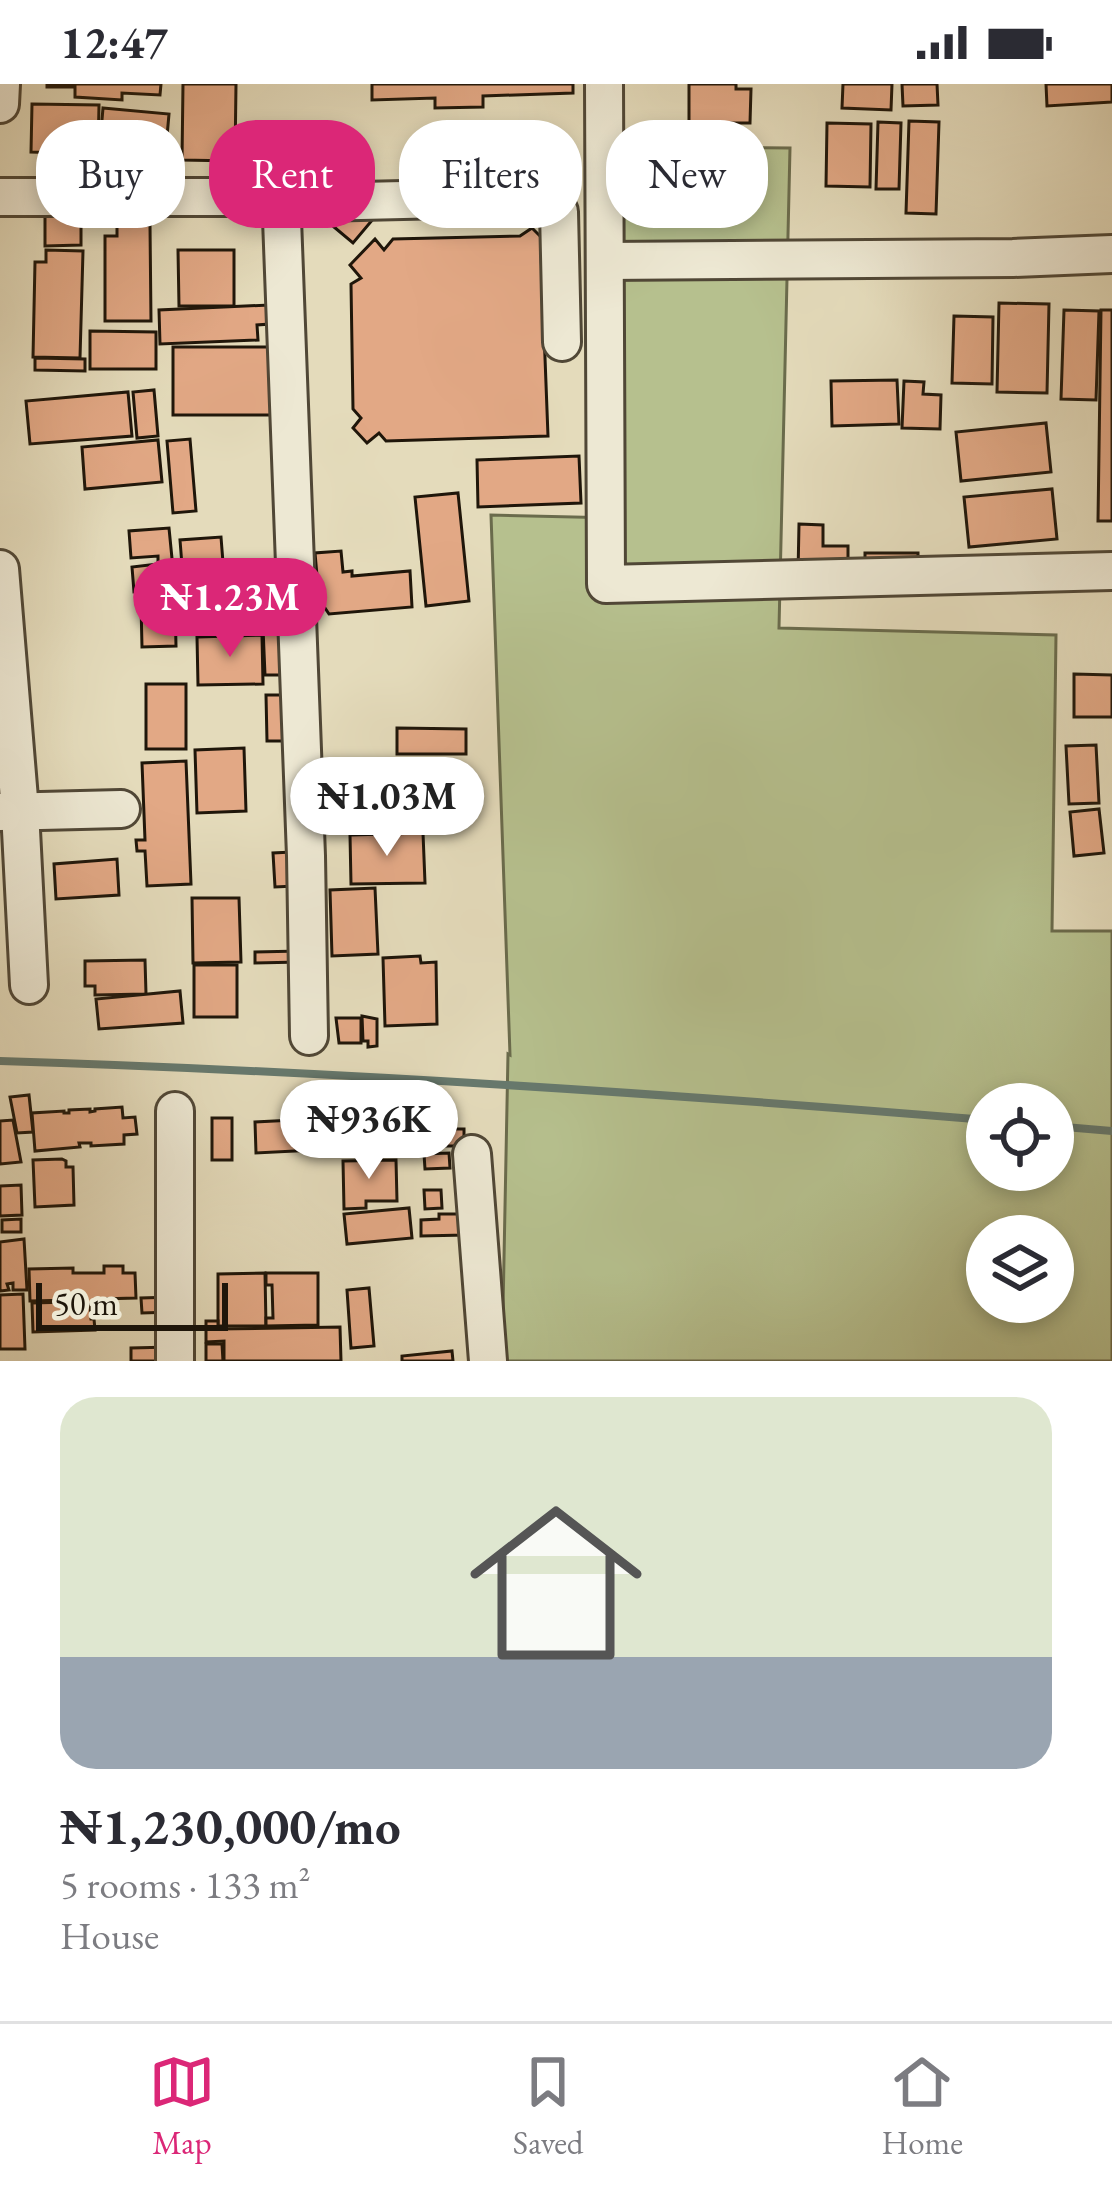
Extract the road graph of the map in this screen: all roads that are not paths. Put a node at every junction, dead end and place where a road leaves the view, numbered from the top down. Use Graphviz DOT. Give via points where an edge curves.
graph roads {
  1 [pos="1,84"];
  2 [pos="604,84"];
  3 [pos="0,104"];
  4 [pos="0,196"];
  5 [pos="209,196"];
  6 [pos="375,200"];
  7 [pos="282,228"];
  8 [pos="1112,254"];
  9 [pos="606,261"];
  10 [pos="562,342"];
  11 [pos="0,569"];
  12 [pos="1112,571"];
  13 [pos="121,809"];
  14 [pos="10,812"];
  15 [pos="28,985"];
  16 [pos="309,1036"];
  17 [pos="175,1111"];
  18 [pos="472,1154"];
  19 [pos="175,1361"];
  20 [pos="488,1361"];
  1 -- 3 [label="street"];
  2 -- 9 [label="street"];
  4 -- 5 [label="street"];
  6 -- 10 [label="street" via="535,196 559,212"];
  7 -- 16 [label="street"];
  8 -- 9 [label="street"];
  9 -- 12 [label="street" via="606,584"];
  11 -- 14 [label="street"];
  13 -- 14 [label="street"];
  14 -- 15 [label="street"];
  17 -- 19 [label="street"];
  18 -- 20 [label="street"];
}
